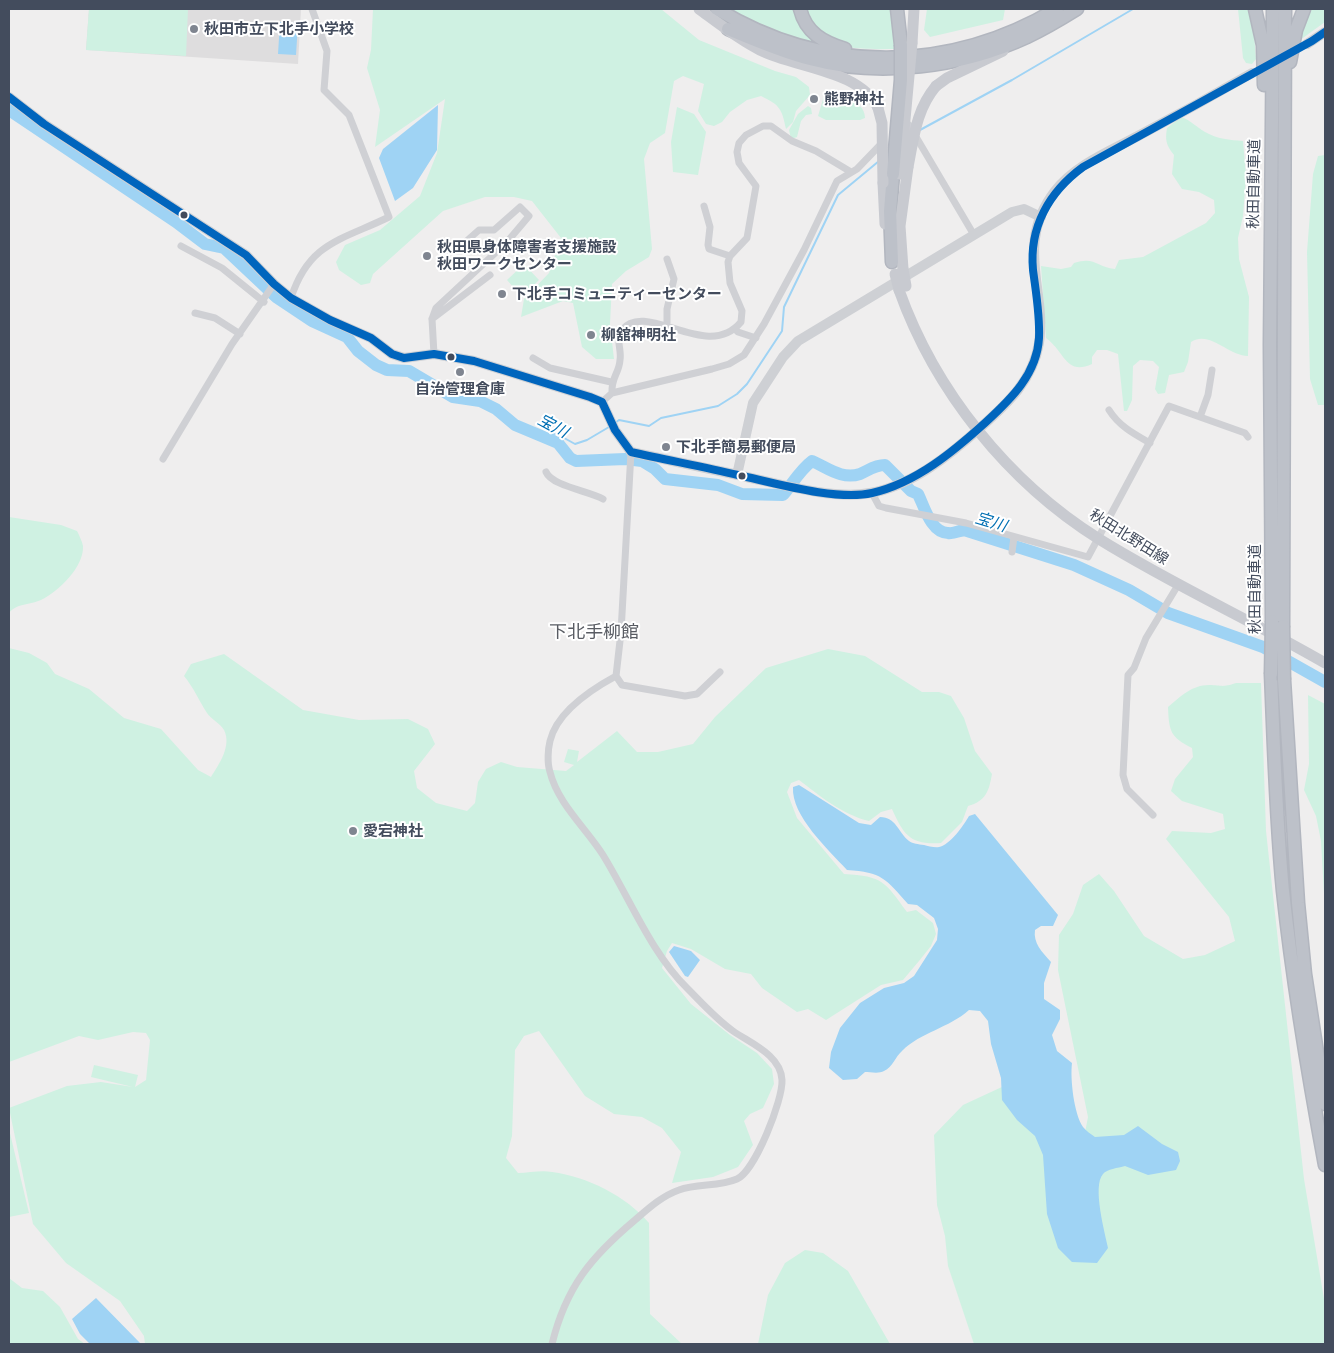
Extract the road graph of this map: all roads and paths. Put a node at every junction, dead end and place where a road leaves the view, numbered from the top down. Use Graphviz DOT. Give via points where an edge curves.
graph roads {
  1 [pos="313,9"];
  2 [pos="699,9"];
  3 [pos="717,9"];
  4 [pos="800,9"];
  5 [pos="897,9"];
  6 [pos="914,9"];
  7 [pos="1057,9"];
  8 [pos="1077,9"];
  9 [pos="1256,9"];
  10 [pos="1273,9"];
  11 [pos="1285,9"];
  12 [pos="1304,9"];
  13 [pos="728,29"];
  14 [pos="1325,32"];
  15 [pos="1027,38"];
  16 [pos="906,44"];
  17 [pos="1307,44"];
  18 [pos="896,58"];
  19 [pos="1252,73"];
  20 [pos="1285,83"];
  21 [pos="9,97"];
  22 [pos="851,172"];
  23 [pos="900,172"];
  24 [pos="1270,176"];
  25 [pos="704,206"];
  26 [pos="1041,217"];
  27 [pos="974,235"];
  28 [pos="462,245"];
  29 [pos="181,246"];
  30 [pos="730,256"];
  31 [pos="667,259"];
  32 [pos="897,268"];
  33 [pos="490,275"];
  34 [pos="273,286"];
  35 [pos="291,298"];
  36 [pos="265,300"];
  37 [pos="195,313"];
  38 [pos="432,319"];
  39 [pos="667,326"];
  40 [pos="735,329"];
  41 [pos="240,334"];
  42 [pos="756,338"];
  43 [pos="434,354"];
  44 [pos="533,358"];
  45 [pos="1212,370"];
  46 [pos="611,382"];
  47 [pos="612,393"];
  48 [pos="602,402"];
  49 [pos="1109,410"];
  50 [pos="1200,417"];
  51 [pos="978,430"];
  52 [pos="1248,437"];
  53 [pos="1150,443"];
  54 [pos="631,457"];
  55 [pos="163,459"];
  56 [pos="546,472"];
  57 [pos="737,474"];
  58 [pos="872,493"];
  59 [pos="603,499"];
  60 [pos="1014,537"];
  61 [pos="1098,538"];
  62 [pos="1012,552"];
  63 [pos="1178,585"];
  64 [pos="1277,624"];
  65 [pos="1325,664"];
  66 [pos="720,672"];
  67 [pos="616,676"];
  68 [pos="1153,816"];
  69 [pos="1325,1104"];
  70 [pos="1325,1165"];
  71 [pos="552,1344"];
  1 -- 35 [label="street" via="327,50 324,90 349,115 389,217 330,242 309,262"];
  2 -- 13 [label="main road"];
  3 -- 18 [label="highway" via="746,26 794,45 836,55"];
  4 -- 18 [label="highway" via="806,25 824,43"];
  5 -- 16 [label="highway"];
  6 -- 16 [label="main road"];
  7 -- 18 [label="highway" via="1031,24 967,47"];
  8 -- 15 [label="highway"];
  9 -- 24 [label="highway" via="1262,45"];
  10 -- 24 [label="highway, 秋田自動車道"];
  11 -- 20 [label="highway, 秋田自動車道"];
  12 -- 20 [label="highway" via="1296,30"];
  13 -- 15 [label="highway" via="787,53 860,67 929,65 974,56"];
  13 -- 32 [label="main road, 秋田北野田線, bridge" via="766,53 841,77 869,92 882,123 886,239"];
  14 -- 17 [label="street"];
  15 -- 23 [label="main road, bridge" via="936,86 925,99 917,118"];
  16 -- 23 [label="highway, bridge" via="901,80"];
  19 -- 26 [label="street" via="1083,167 1054,191"];
  20 -- 64 [label="highway, 秋田自動車道"];
  21 -- 34 [label="street" via="44,124 246,255"];
  22 -- 27 [label="street" via="879,145 909,125"];
  22 -- 30 [label="street" via="792,141 771,126 746,134 739,143 739,163 756,186 746,238"];
  22 -- 42 [label="street" via="837,181"];
  23 -- 32 [label="highway" via="890,226"];
  24 -- 64 [label="highway, 秋田自動車道"];
  25 -- 30 [label="street" via="710,227 709,249"];
  26 -- 27 [label="street" via="1029,210 1019,210"];
  26 -- 51 [label="street" via="1033,258 1039,317 1037,353 1016,394"];
  27 -- 57 [label="street" via="798,340 753,403"];
  28 -- 38 [label="street" via="479,230 494,230 520,207 529,216 507,242 436,308"];
  29 -- 36 [label="street" via="222,268"];
  30 -- 40 [label="street" via="728,273 742,311 741,322"];
  31 -- 39 [label="street" via="674,279 667,309"];
  32 -- 51 [label="main road, 秋田北野田線, bridge" via="918,325 951,393"];
  33 -- 38 [label="street"];
  34 -- 35 [label="street"];
  34 -- 36 [label="street"];
  35 -- 43 [label="street" via="371,338 392,354 404,358"];
  36 -- 41 [label="street"];
  37 -- 41 [label="street" via="215,318"];
  38 -- 43 [label="street"];
  39 -- 40 [label="street" via="692,336 707,337"];
  39 -- 46 [label="street" via="636,323 622,330 618,342 620,361"];
  40 -- 42 [label="street"];
  41 -- 55 [label="street"];
  42 -- 47 [label="street" via="744,355 729,364"];
  43 -- 48 [label="street" via="518,373"];
  44 -- 46 [label="street" via="550,368"];
  45 -- 50 [label="street"];
  46 -- 47 [label="street"];
  47 -- 48 [label="street"];
  48 -- 54 [label="street"];
  49 -- 53 [label="street" via="1125,429"];
  50 -- 52 [label="street" via="1245,433"];
  50 -- 53 [label="street" via="1170,406"];
  51 -- 58 [label="street" via="915,476"];
  51 -- 61 [label="main road, 秋田北野田線" via="1034,491"];
  53 -- 61 [label="street"];
  54 -- 57 [label="street"];
  54 -- 67 [label="street"];
  56 -- 59 [label="street" via="570,487"];
  57 -- 58 [label="street" via="850,495"];
  58 -- 60 [label="street" via="879,506 934,516"];
  60 -- 61 [label="street" via="1088,557"];
  60 -- 62 [label="street"];
  61 -- 63 [label="main road, 秋田北野田線"];
  63 -- 65 [label="main road, 秋田北野田線"];
  63 -- 68 [label="street" via="1128,675 1124,775 1127,789"];
  64 -- 69 [label="highway, 秋田自動車道, bridge" via="1284,680 1305,974"];
  64 -- 70 [label="highway, 秋田自動車道, bridge" via="1271,674 1283,892 1304,1046"];
  66 -- 67 [label="street" via="697,694 685,696 622,685"];
  67 -- 71 [label="street" via="566,713 550,739 550,772 566,806 602,853 662,957 684,986 732,1030 759,1046 778,1066 782,1079 777,1106 748,1171 738,1179 682,1188 664,1196 616,1237 580,1275 570,1292"];
}
